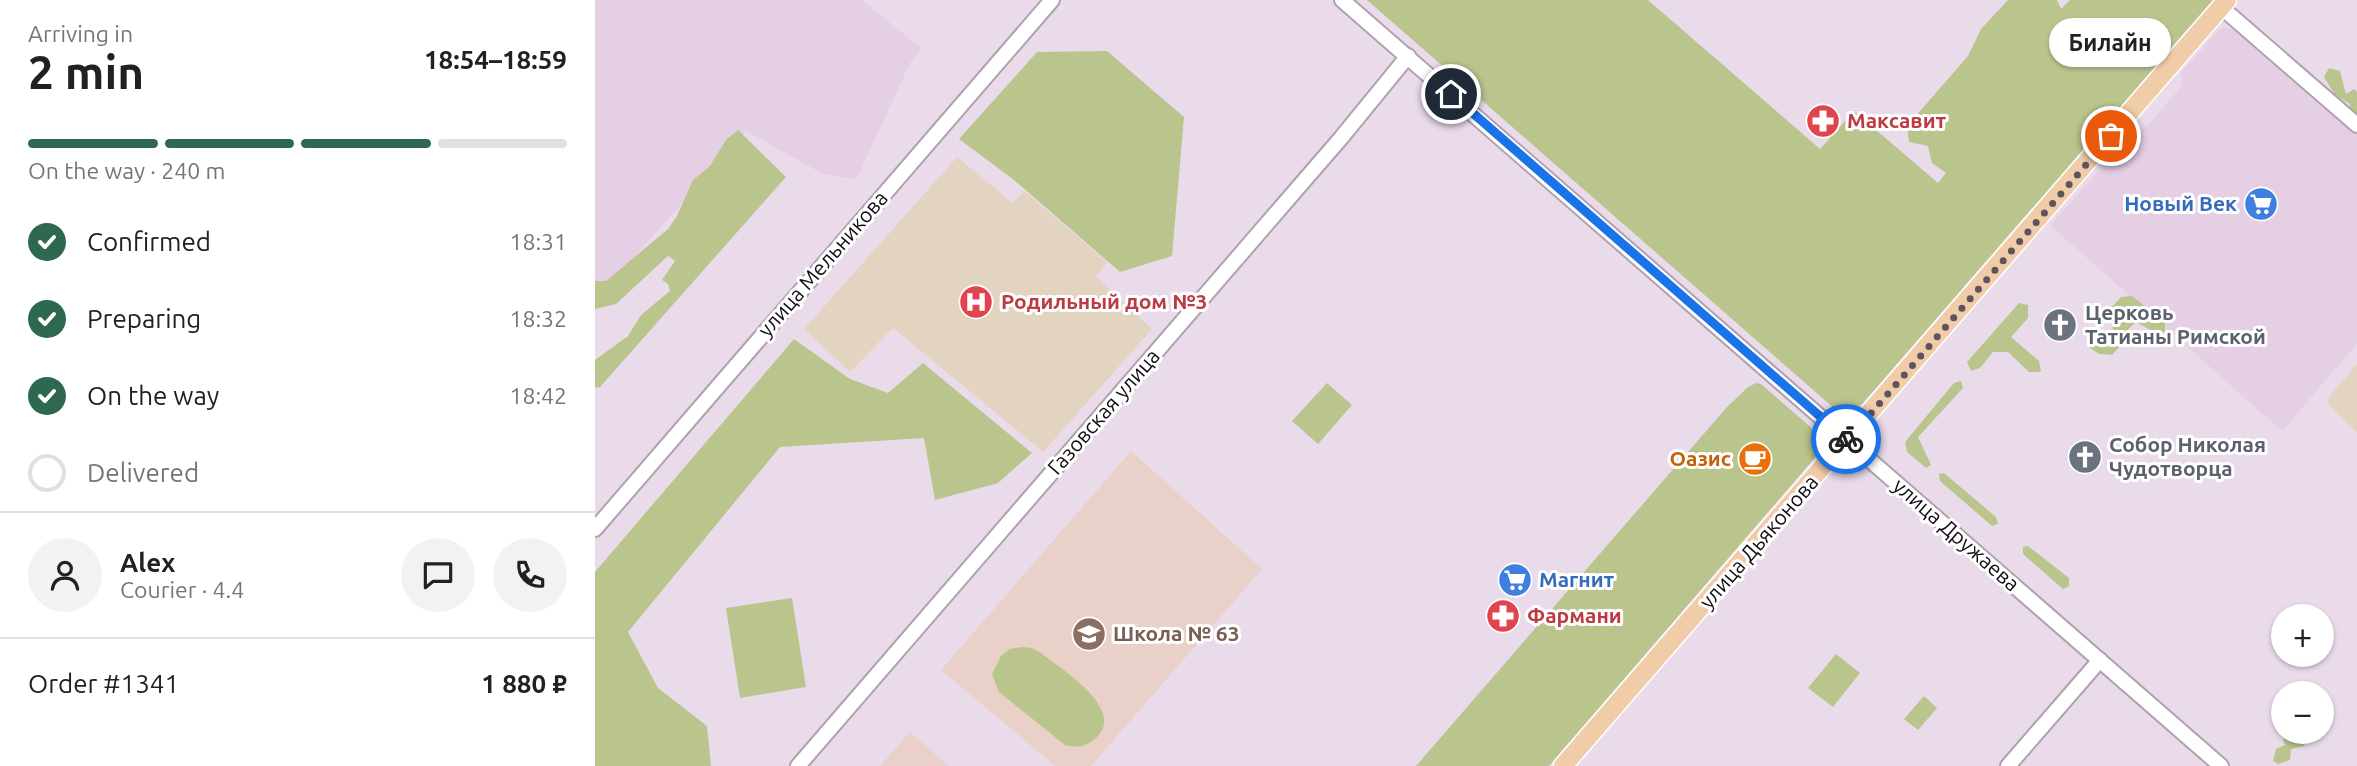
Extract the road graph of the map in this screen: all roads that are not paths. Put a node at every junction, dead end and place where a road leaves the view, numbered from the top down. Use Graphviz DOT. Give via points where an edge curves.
graph roads {
  1 [pos="1052,0"];
  2 [pos="1342,0"];
  3 [pos="2224,3"];
  4 [pos="1408,55"];
  5 [pos="2357,125"];
  6 [pos="1848,440"];
  7 [pos="595,529"];
  8 [pos="2100,660"];
  9 [pos="798,766"];
  10 [pos="1563,766"];
  11 [pos="2008,766"];
  12 [pos="2221,766"];
  1 -- 7 [label="street, улица Мельникова"];
  2 -- 4 [label="street, улица Дружаева"];
  3 -- 5 [label="street"];
  3 -- 6 [label="main road, улица Дьяконова"];
  4 -- 6 [label="street, улица Дружаева"];
  4 -- 9 [label="street, Газовская улица"];
  6 -- 8 [label="street, улица Дружаева"];
  6 -- 10 [label="main road, улица Дьяконова"];
  8 -- 11 [label="street"];
  8 -- 12 [label="street, улица Дружаева"];
}
